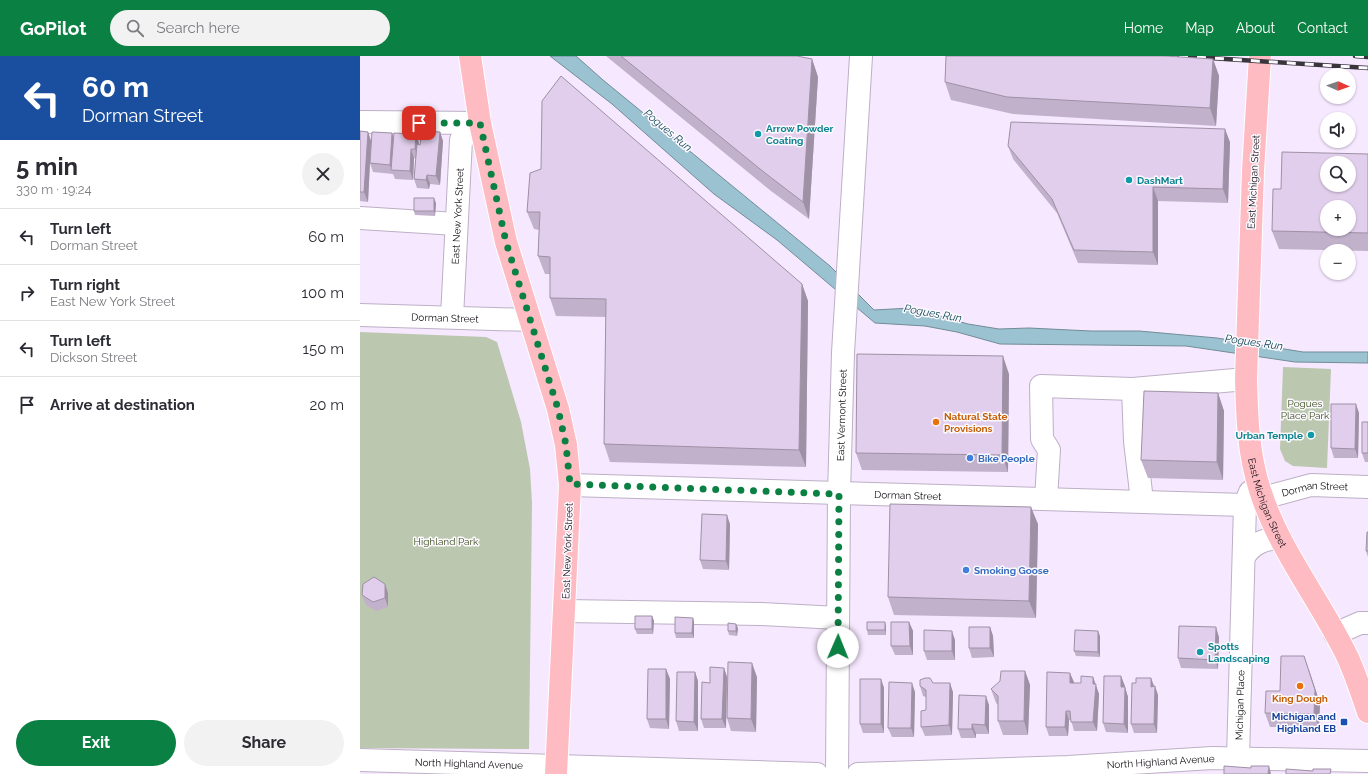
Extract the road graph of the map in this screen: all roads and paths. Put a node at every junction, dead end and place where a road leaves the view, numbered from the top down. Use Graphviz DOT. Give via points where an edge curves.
graph roads {
  1 [pos="470,56"];
  2 [pos="861,56"];
  3 [pos="1260,56"];
  4 [pos="360,122"];
  5 [pos="480,123"];
  6 [pos="360,218"];
  7 [pos="456,224"];
  8 [pos="360,315"];
  9 [pos="452,317"];
  10 [pos="530,320"];
  11 [pos="1246,377"];
  12 [pos="1133,389"];
  13 [pos="570,484"];
  14 [pos="1368,487"];
  15 [pos="839,494"];
  16 [pos="1046,499"];
  17 [pos="1142,501"];
  18 [pos="1254,501"];
  19 [pos="1280,538"];
  20 [pos="1244,557"];
  21 [pos="565,612"];
  22 [pos="838,618"];
  23 [pos="1368,623"];
  24 [pos="1335,634"];
  25 [pos="1368,712"];
  26 [pos="1238,758"];
  27 [pos="360,760"];
  28 [pos="1368,761"];
  29 [pos="418,768"];
  30 [pos="556,770"];
  31 [pos="1088,770"];
  32 [pos="691,772"];
  33 [pos="963,772"];
  34 [pos="818,774"];
  35 [pos="837,774"];
  36 [pos="858,774"];
  1 -- 5 [label="main road, East New York Street"];
  2 -- 15 [label="street, East Vermont Street" via="845,314"];
  3 -- 11 [label="main road, East Michigan Street"];
  4 -- 5 [label="street"];
  5 -- 7 [label="street, East New York Street" via="461,140"];
  5 -- 10 [label="main road, East New York Street" via="506,242"];
  6 -- 7 [label="street"];
  7 -- 9 [label="street, East New York Street"];
  8 -- 9 [label="street, Dorman Street"];
  9 -- 10 [label="street, Dorman Street"];
  10 -- 13 [label="main road, East New York Street" via="558,409 566,445"];
  11 -- 12 [label="street"];
  11 -- 18 [label="main road, East Michigan Street" via="1250,446 1256,477"];
  12 -- 16 [label="street" via="1042,386 1042,439 1049,450"];
  12 -- 17 [label="street" via="1135,441"];
  13 -- 15 [label="street, Dorman Street"];
  13 -- 21 [label="main road, East New York Street"];
  14 -- 18 [label="street, Dorman Street" via="1311,485"];
  15 -- 16 [label="street, Dorman Street"];
  15 -- 22 [label="street, East Vermont Street"];
  16 -- 17 [label="street, Dorman Street"];
  17 -- 18 [label="street, Dorman Street"];
  18 -- 19 [label="main road, East Michigan Street"];
  18 -- 20 [label="street, Michigan Place"];
  19 -- 20 [label="street" via="1266,539 1249,549"];
  19 -- 24 [label="main road, East Michigan Street"];
  20 -- 26 [label="street, Michigan Place"];
  21 -- 22 [label="street" via="761,614"];
  21 -- 30 [label="main road, East New York Street"];
  22 -- 35 [label="street, East Vermont Street"];
  23 -- 24 [label="street" via="1360,623"];
  24 -- 25 [label="main road, East Michigan Street" via="1354,672"];
  26 -- 28 [label="street, North Highland Avenue"];
  26 -- 31 [label="street, North Highland Avenue"];
  27 -- 29 [label="street, North Highland Avenue"];
  29 -- 30 [label="street, North Highland Avenue"];
  30 -- 32 [label="street, North Highland Avenue"];
  31 -- 33 [label="street, North Highland Avenue"];
  32 -- 34 [label="street, North Highland Avenue"];
  33 -- 36 [label="street, North Highland Avenue"];
}
